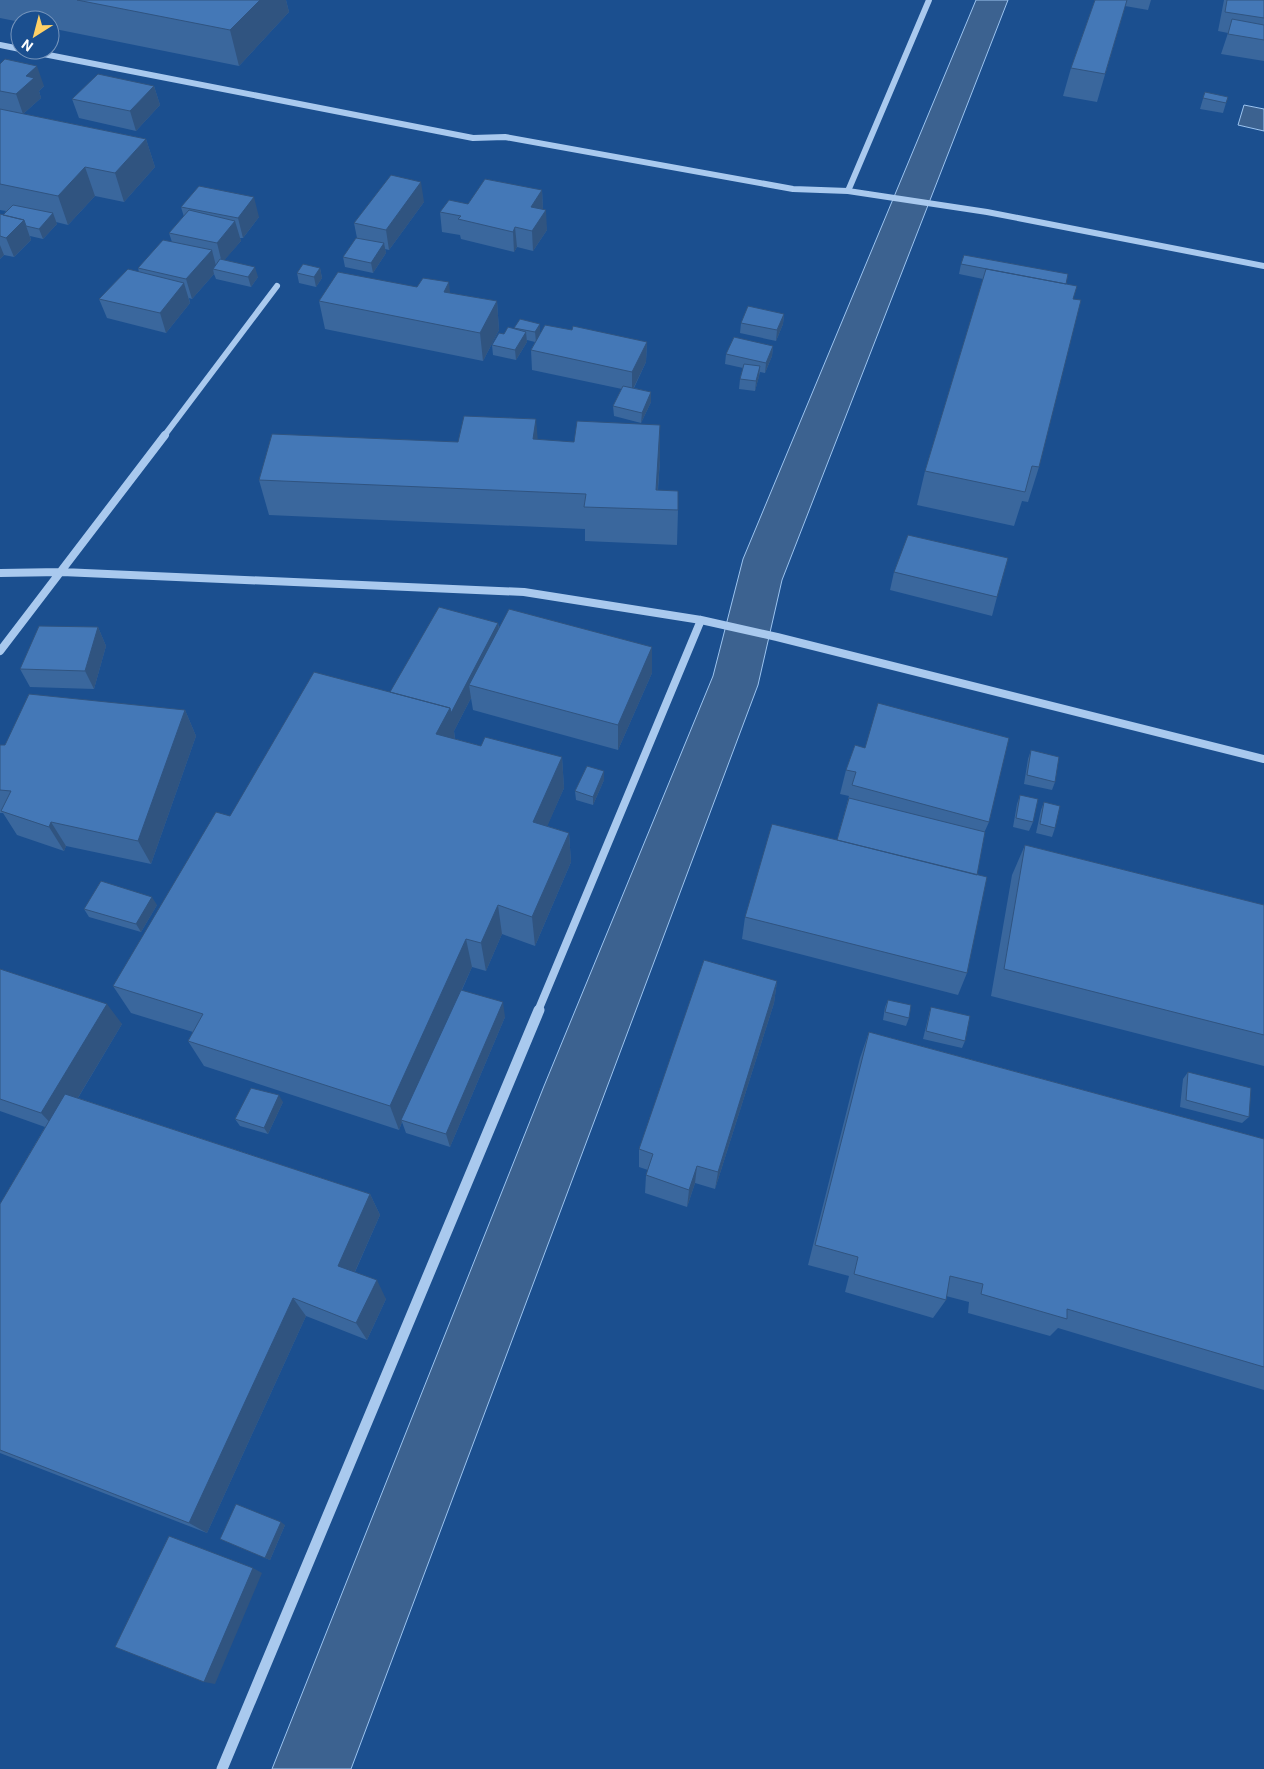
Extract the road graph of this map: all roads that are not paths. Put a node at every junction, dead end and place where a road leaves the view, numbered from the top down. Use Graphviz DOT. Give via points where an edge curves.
graph roads {
  1 [pos="929,0"];
  2 [pos="60,58"];
  3 [pos="848,191"];
  4 [pos="1264,266"];
  5 [pos="277,286"];
  6 [pos="62,572"];
  7 [pos="0,573"];
  8 [pos="701,620"];
  9 [pos="0,651"];
  10 [pos="1264,758"];
  11 [pos="222,1769"];
  1 -- 3 [label="street"];
  2 -- 3 [label="street" via="473,138 505,138 793,189"];
  3 -- 4 [label="street" via="987,212"];
  5 -- 6 [label="street"];
  6 -- 7 [label="street"];
  6 -- 8 [label="street" via="524,592"];
  6 -- 9 [label="street"];
  8 -- 10 [label="street"];
  8 -- 11 [label="street"];
}
